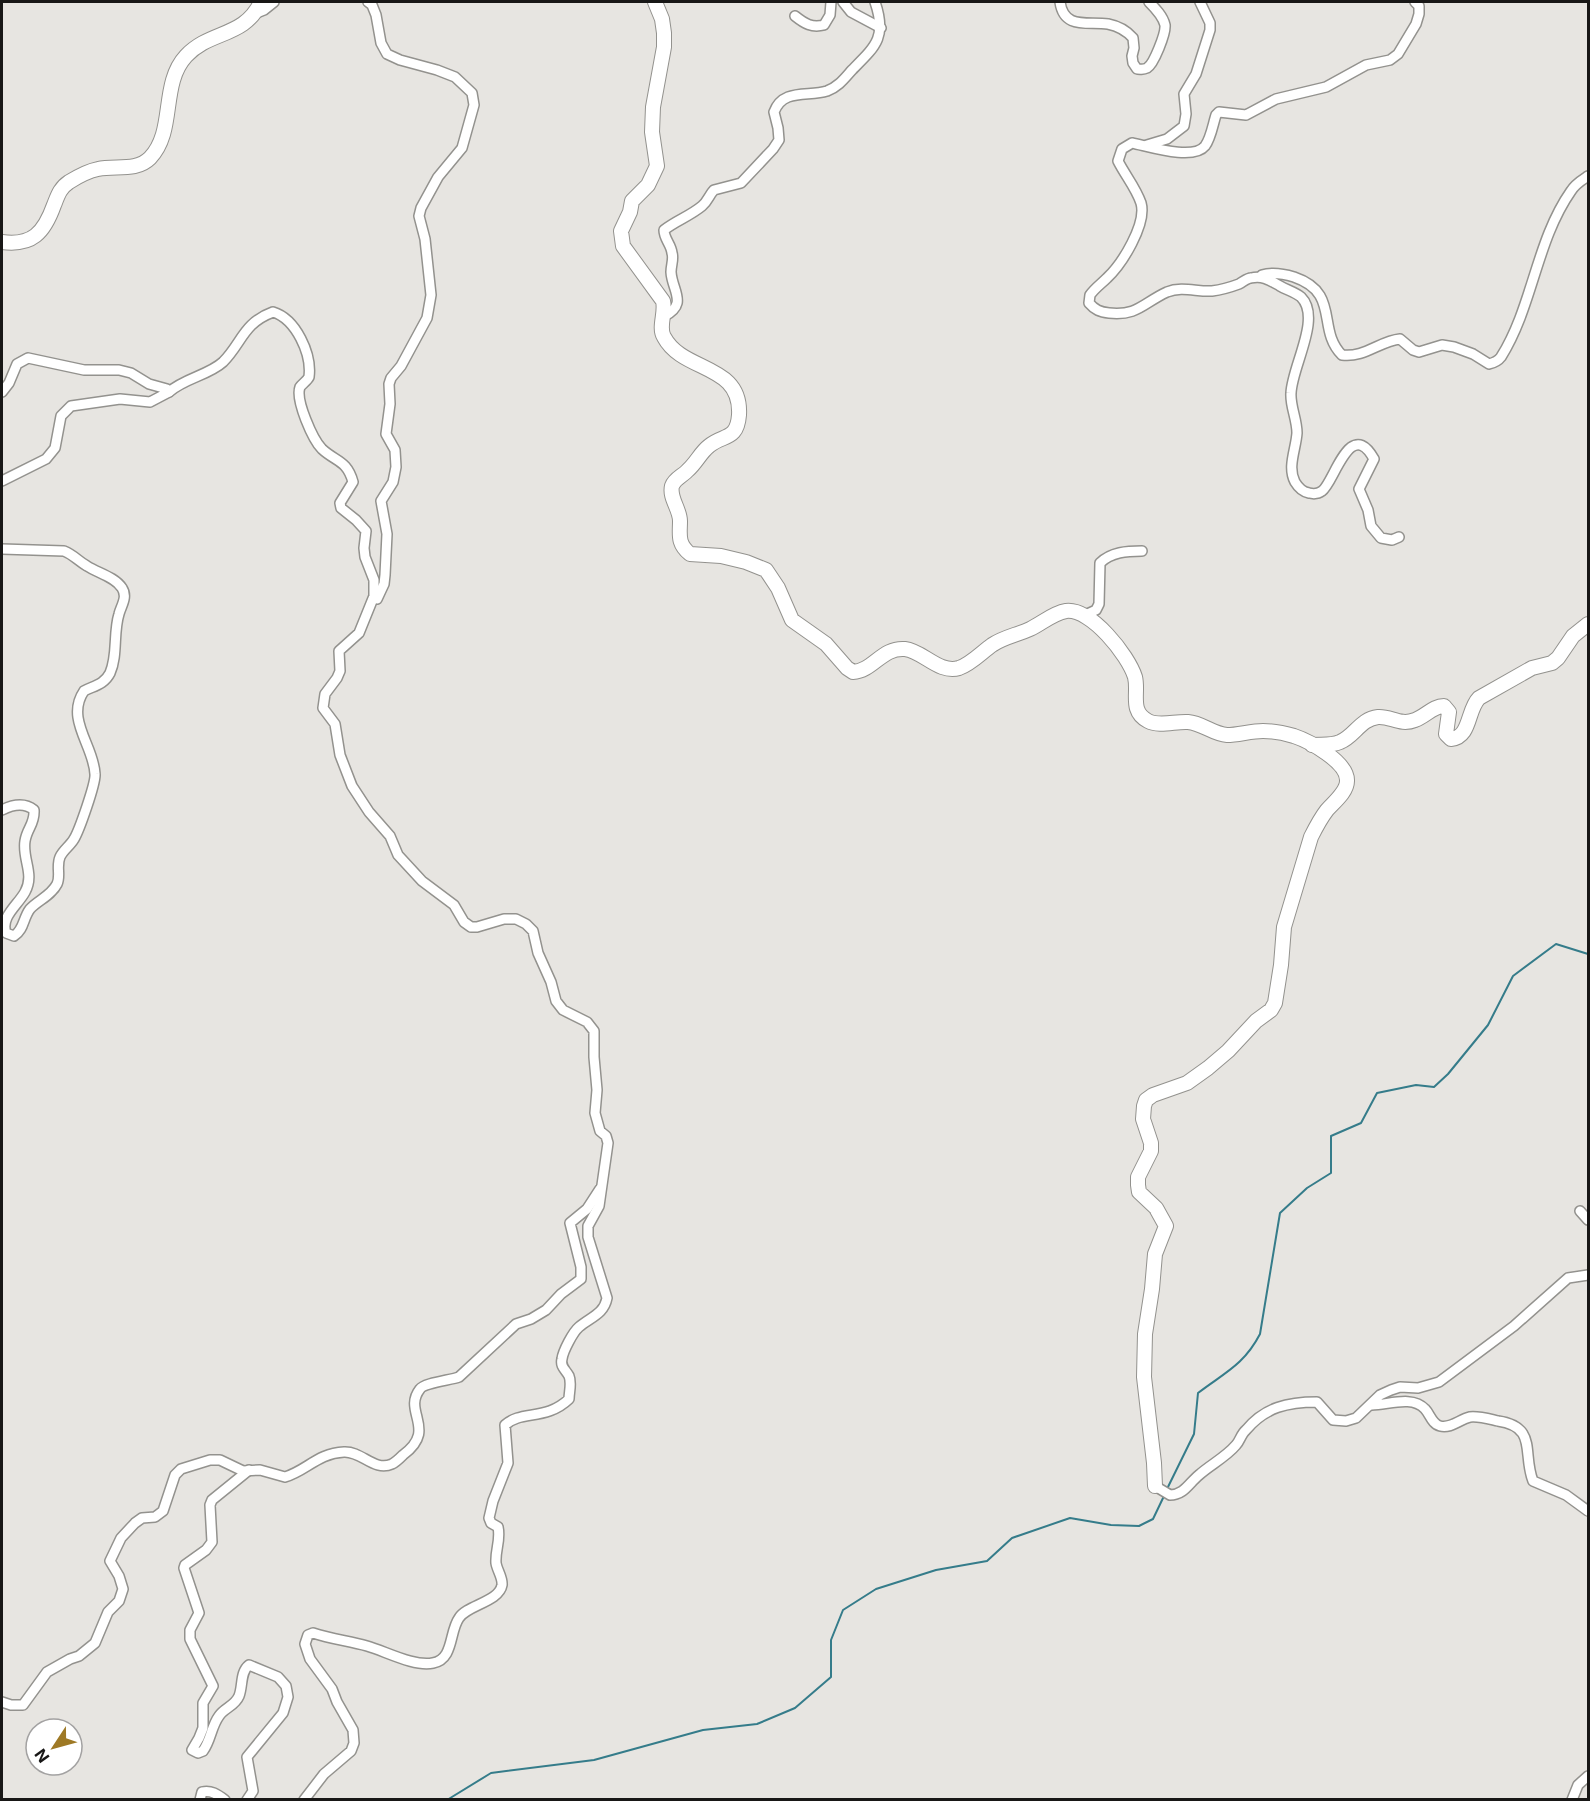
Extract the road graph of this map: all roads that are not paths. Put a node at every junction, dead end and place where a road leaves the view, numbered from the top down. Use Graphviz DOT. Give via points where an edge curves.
graph roads {
  1 [pos="261,2"];
  2 [pos="274,2"];
  3 [pos="368,2"];
  4 [pos="655,2"];
  5 [pos="831,2"];
  6 [pos="843,2"];
  7 [pos="875,2"];
  8 [pos="1060,2"];
  9 [pos="1149,2"];
  10 [pos="1200,2"];
  11 [pos="1415,2"];
  12 [pos="254,14"];
  13 [pos="795,16"];
  14 [pos="881,28"];
  15 [pos="1147,146"];
  16 [pos="1588,176"];
  17 [pos="2,242"];
  18 [pos="1257,278"];
  19 [pos="663,317"];
  20 [pos="2,392"];
  21 [pos="169,392"];
  22 [pos="2,481"];
  23 [pos="1399,537"];
  24 [pos="2,549"];
  25 [pos="1142,551"];
  26 [pos="371,605"];
  27 [pos="1083,616"];
  28 [pos="1588,624"];
  29 [pos="1311,745"];
  30 [pos="2,810"];
  31 [pos="600,1187"];
  32 [pos="1580,1211"];
  33 [pos="1588,1220"];
  34 [pos="1588,1275"];
  35 [pos="1372,1404"];
  36 [pos="249,1470"];
  37 [pos="1155,1486"];
  38 [pos="1588,1511"];
  39 [pos="2,1702"];
  40 [pos="1588,1776"];
  41 [pos="200,1800"];
  42 [pos="225,1800"];
  43 [pos="247,1800"];
  44 [pos="304,1800"];
  45 [pos="1572,1800"];
  1 -- 12 [label="street"];
  2 -- 12 [label="street"];
  3 -- 26 [label="street" via="376,15 387,54 455,77 472,93 474,105 462,148 438,177 419,216 431,295 427,318 401,366 390,378 386,434 394,450 396,467 393,482 381,501 387,534 384,584"];
  4 -- 19 [label="street" via="664,33 653,107 657,166 648,185 632,201 621,239 663,301"];
  5 -- 13 [label="street" via="825,25 808,25"];
  6 -- 14 [label="street" via="851,12"];
  7 -- 14 [label="street"];
  8 -- 9 [label="street" via="1066,17 1073,21 1105,23 1126,30 1133,38 1134,63 1137,69 1144,69 1149,66 1165,26"];
  10 -- 15 [label="street" via="1210,23 1196,74 1184,94 1186,121 1167,139"];
  11 -- 15 [label="street" via="1419,6 1416,24 1390,60 1366,65 1326,87 1276,99 1246,115 1219,112 1206,145 1200,150 1190,153"];
  12 -- 17 [label="street" via="236,30 207,41 186,56 174,76 166,120 148,160 133,167 98,169 77,177 62,188 48,220 34,238 16,244"];
  14 -- 19 [label="street" via="873,49 838,85 817,93 792,94 781,101 774,112 779,140 741,183 714,190 704,205 664,230 672,252 671,273 678,299 676,307"];
  15 -- 18 [label="street" via="1132,143 1118,156 1141,203 1142,218 1114,270 1090,295 1089,303 1102,312 1124,314 1167,292 1212,291"];
  16 -- 18 [label="street" via="1571,191 1559,213 1521,320 1500,358 1489,364 1454,347 1442,345 1419,352 1400,339 1391,339 1353,356 1342,355 1332,339 1320,293 1308,283 1287,275 1268,273"];
  18 -- 23 [label="street" via="1268,278 1296,293 1309,313 1290,395 1296,426 1293,479 1304,492 1321,492 1345,452 1352,447 1366,449 1374,459 1359,489 1371,526 1381,538"];
  19 -- 27 [label="street" via="663,335 677,351 731,384 739,414 730,436 708,446 671,488 682,544 690,554 721,556 766,570 792,620 826,644 847,669 860,671 898,649 957,669 1001,639 1055,615 1067,611"];
  20 -- 21 [label="street" via="17,364 28,358 84,370 119,370"];
  21 -- 22 [label="street" via="150,402 120,399 71,406 61,416 52,454"];
  21 -- 26 [label="street" via="219,365 254,321 273,312 285,318 309,360 309,377 300,386 302,410 316,442 345,464 352,479 351,488 340,503 342,510 366,531 365,557 375,586"];
  24 -- 30 [label="street" via="64,551 112,580 124,593 110,674 99,685 84,691 77,714 93,761 95,780 77,832 59,859 56,886 31,909 14,936 4,928 29,885 24,842 35,820 34,810 29,806"];
  25 -- 27 [label="street" via="1118,553 1100,563 1099,604"];
  26 -- 31 [label="street" via="359,633 339,651 337,678 323,702 335,724 348,778 390,836 398,855 454,905 464,922 471,927 504,919 526,924 532,931 556,1001 594,1031 595,1113 608,1143"];
  27 -- 29 [label="street" via="1116,643 1135,677 1137,710 1142,718 1151,723 1196,723 1226,735 1262,731 1292,735"];
  28 -- 29 [label="street" via="1552,663 1532,668 1479,698 1463,733 1455,739 1446,734 1449,712 1439,706 1415,720 1394,722 1379,717 1362,722 1341,742"];
  29 -- 37 [label="street" via="1341,765 1347,781 1311,837 1284,927 1275,1003 1208,1068 1187,1083 1153,1095 1144,1106 1151,1151 1138,1177 1139,1192 1156,1208 1166,1226 1155,1254 1145,1334 1144,1377"];
  31 -- 36 [label="street" via="587,1209 570,1223 581,1268 580,1280 546,1310 516,1324 459,1377 422,1386 416,1403 418,1440 409,1451 392,1464 377,1465 346,1451 325,1456 285,1477"];
  31 -- 44 [label="street" via="599,1206 588,1226 588,1237 606,1305 572,1334 562,1359 570,1377 569,1399 555,1411 510,1420 505,1425 508,1463 489,1518 498,1527 500,1537 496,1558 500,1590 458,1618 448,1650 436,1663 414,1662 313,1633 305,1639 310,1659 332,1689 353,1730 354,1743 351,1751 324,1774"];
  32 -- 33 [label="street"];
  34 -- 35 [label="street" via="1568,1278 1514,1326 1439,1382 1391,1389"];
  35 -- 37 [label="street" via="1346,1421 1333,1420 1317,1402 1277,1407 1251,1424 1235,1446 1181,1492 1170,1495"];
  35 -- 38 [label="street" via="1395,1401 1423,1406 1441,1426 1475,1416 1512,1423 1524,1436 1533,1480 1566,1495"];
  36 -- 39 [label="street" via="210,1460 176,1472 163,1511 135,1522 112,1555 110,1560 123,1589 95,1643 79,1656 47,1671 23,1705"];
  36 -- 43 [label="street" via="212,1500 212,1542 184,1568 199,1613 190,1639 213,1686 203,1703 200,1738 192,1750 203,1751 219,1715 236,1703 249,1665 278,1677 288,1691 283,1713 248,1757 253,1791"];
  40 -- 45 [label="street" via="1578,1785"];
  41 -- 42 [label="street" via="202,1792 208,1791"];
}
